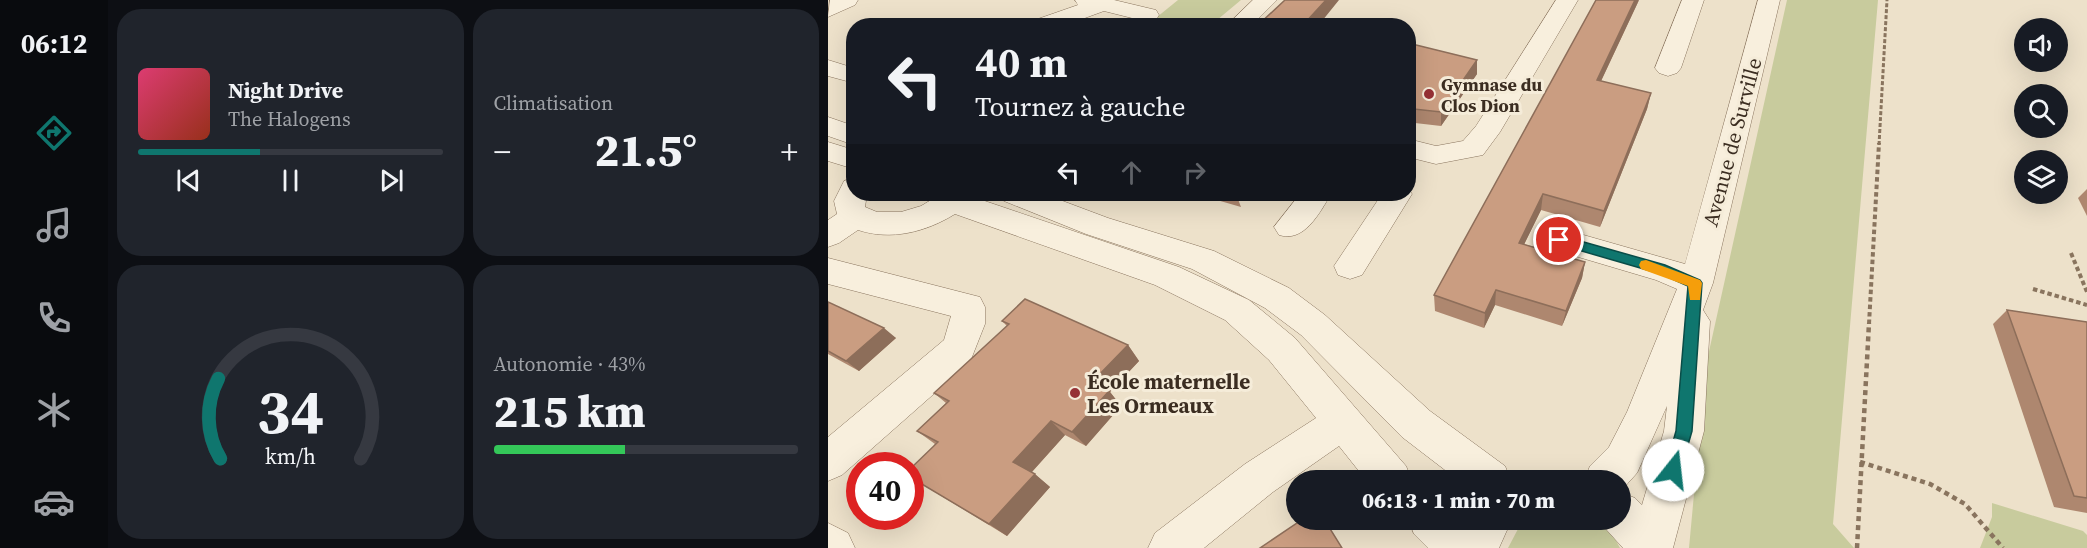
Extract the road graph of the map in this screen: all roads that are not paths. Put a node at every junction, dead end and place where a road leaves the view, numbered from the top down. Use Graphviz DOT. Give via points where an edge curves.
graph roads {
  1 [pos="847,0"];
  2 [pos="1053,0"];
  3 [pos="1168,0"];
  4 [pos="1266,0"];
  5 [pos="1567,0"];
  6 [pos="1693,0"];
  7 [pos="1769,0"];
  8 [pos="1094,2"];
  9 [pos="828,10"];
  10 [pos="1027,18"];
  11 [pos="1058,18"];
  12 [pos="1137,18"];
  13 [pos="1145,18"];
  14 [pos="1246,18"];
  15 [pos="828,68"];
  16 [pos="1668,68"];
  17 [pos="846,74"];
  18 [pos="828,126"];
  19 [pos="846,133"];
  20 [pos="828,151"];
  21 [pos="1428,151"];
  22 [pos="846,157"];
  23 [pos="1416,167"];
  24 [pos="950,201"];
  25 [pos="967,201"];
  26 [pos="1033,201"];
  27 [pos="1310,201"];
  28 [pos="1392,201"];
  29 [pos="854,203"];
  30 [pos="1290,227"];
  31 [pos="828,235"];
  32 [pos="1559,240"];
  33 [pos="1350,266"];
  34 [pos="828,271"];
  35 [pos="1696,283"];
  36 [pos="1341,423"];
  37 [pos="828,462"];
  38 [pos="1383,470"];
  39 [pos="1478,470"];
  40 [pos="1614,470"];
  41 [pos="1631,524"];
  42 [pos="1440,530"];
  43 [pos="1484,530"];
  44 [pos="828,545"];
  45 [pos="833,548"];
  46 [pos="1170,548"];
  47 [pos="1458,548"];
  48 [pos="1477,548"];
  49 [pos="1646,548"];
  50 [pos="1651,548"];
  1 -- 9 [label="street"];
  2 -- 10 [label="street"];
  3 -- 13 [label="street"];
  4 -- 14 [label="street"];
  5 -- 21 [label="street" via="1473,148"];
  6 -- 16 [label="street"];
  7 -- 35 [label="street, Avenue de Surville"];
  8 -- 11 [label="street"];
  8 -- 12 [label="street"];
  15 -- 17 [label="street"];
  18 -- 19 [label="street"];
  20 -- 22 [label="street"];
  21 -- 23 [label="street"];
  24 -- 29 [label="street" via="933,213 888,225 869,224"];
  25 -- 36 [label="street" via="1167,276 1237,310 1282,349"];
  26 -- 39 [label="street" via="1203,260 1277,298 1312,324 1416,424"];
  27 -- 30 [label="street"];
  28 -- 33 [label="street"];
  29 -- 31 [label="street"];
  32 -- 35 [label="street" via="1665,270"];
  34 -- 37 [label="street" via="968,307 970,318 957,351"];
  35 -- 40 [label="street, Avenue de Surville" via="1643,419 1623,460"];
  35 -- 50 [label="street, Avenue de Surville" via="1684,431"];
  36 -- 38 [label="street"];
  36 -- 46 [label="street" via="1283,461"];
  41 -- 49 [label="street"];
  42 -- 47 [label="street"];
  43 -- 48 [label="street"];
  44 -- 45 [label="street"];
}
